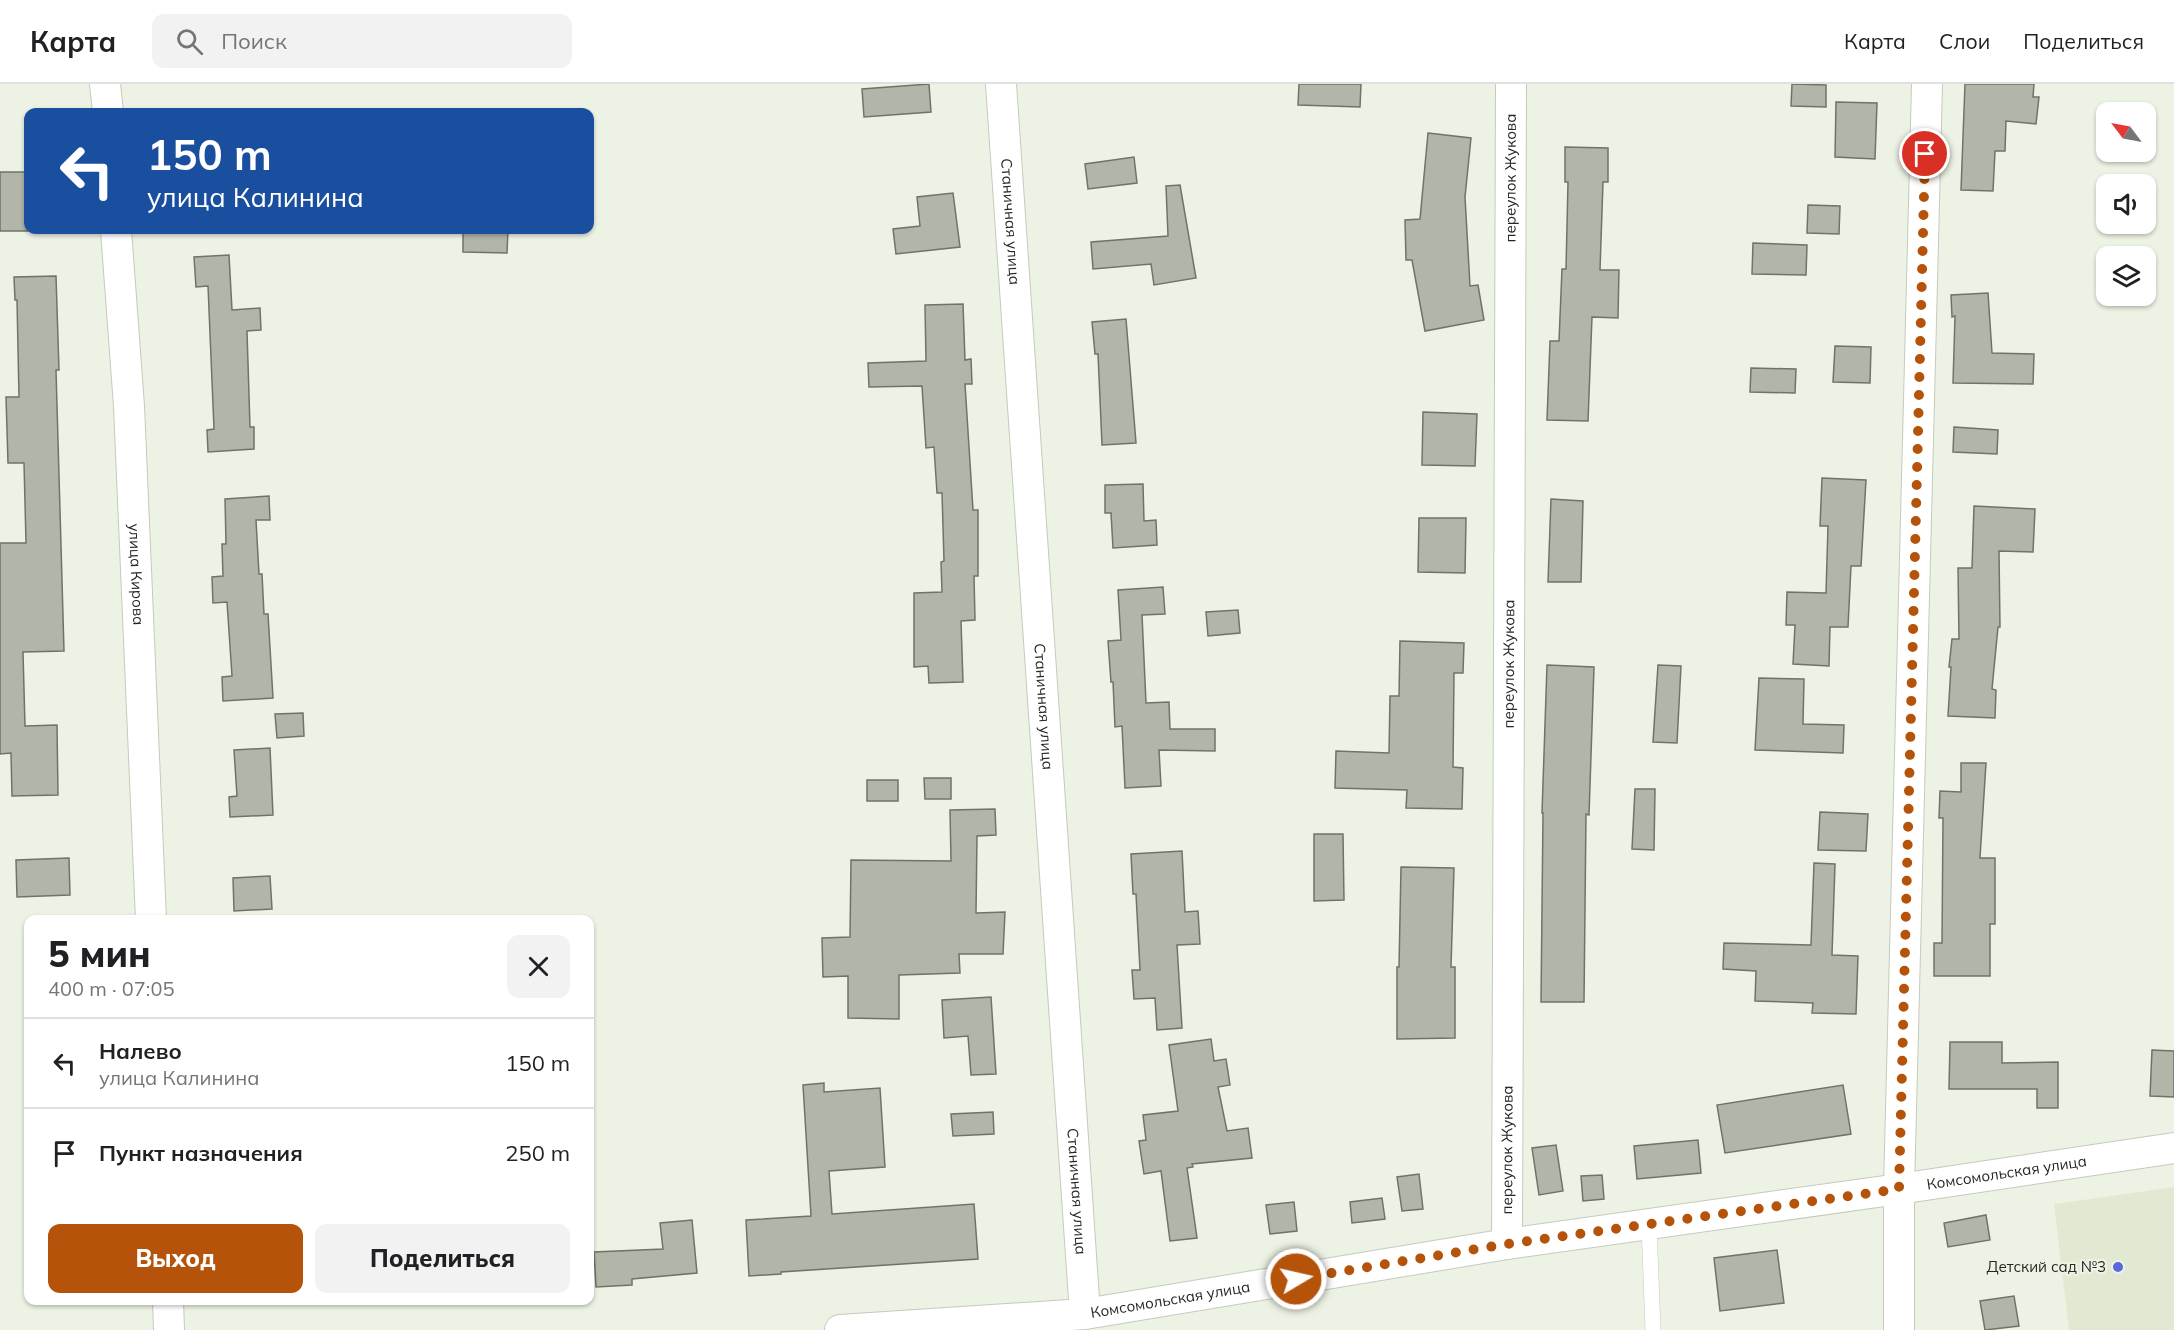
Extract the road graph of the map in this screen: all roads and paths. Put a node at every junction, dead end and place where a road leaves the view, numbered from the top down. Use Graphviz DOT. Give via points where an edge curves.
graph roads {
  1 [pos="105,84"];
  2 [pos="1001,84"];
  3 [pos="1511,84"];
  4 [pos="1927,84"];
  5 [pos="108,108"];
  6 [pos="116,234"];
  7 [pos="152,915"];
  8 [pos="2174,1148"];
  9 [pos="1899,1189"];
  10 [pos="1649,1224"];
  11 [pos="1507,1244"];
  12 [pos="168,1305"];
  13 [pos="1086,1322"];
  14 [pos="169,1330"];
  15 [pos="840,1330"];
  16 [pos="1653,1330"];
  17 [pos="1899,1330"];
  1 -- 5 [label="street"];
  2 -- 13 [label="street, Станичная улица"];
  3 -- 11 [label="street, переулок Жукова"];
  4 -- 9 [label="street"];
  6 -- 7 [label="street, улица Кирова" via="129,406"];
  8 -- 9 [label="street, Комсомольская улица"];
  9 -- 10 [label="street, Комсомольская улица"];
  9 -- 17 [label="street"];
  10 -- 11 [label="street, Комсомольская улица"];
  10 -- 16 [label="lane"];
  11 -- 13 [label="street, Комсомольская улица"];
  12 -- 14 [label="street"];
  13 -- 15 [label="street, Комсомольская улица"];
}
